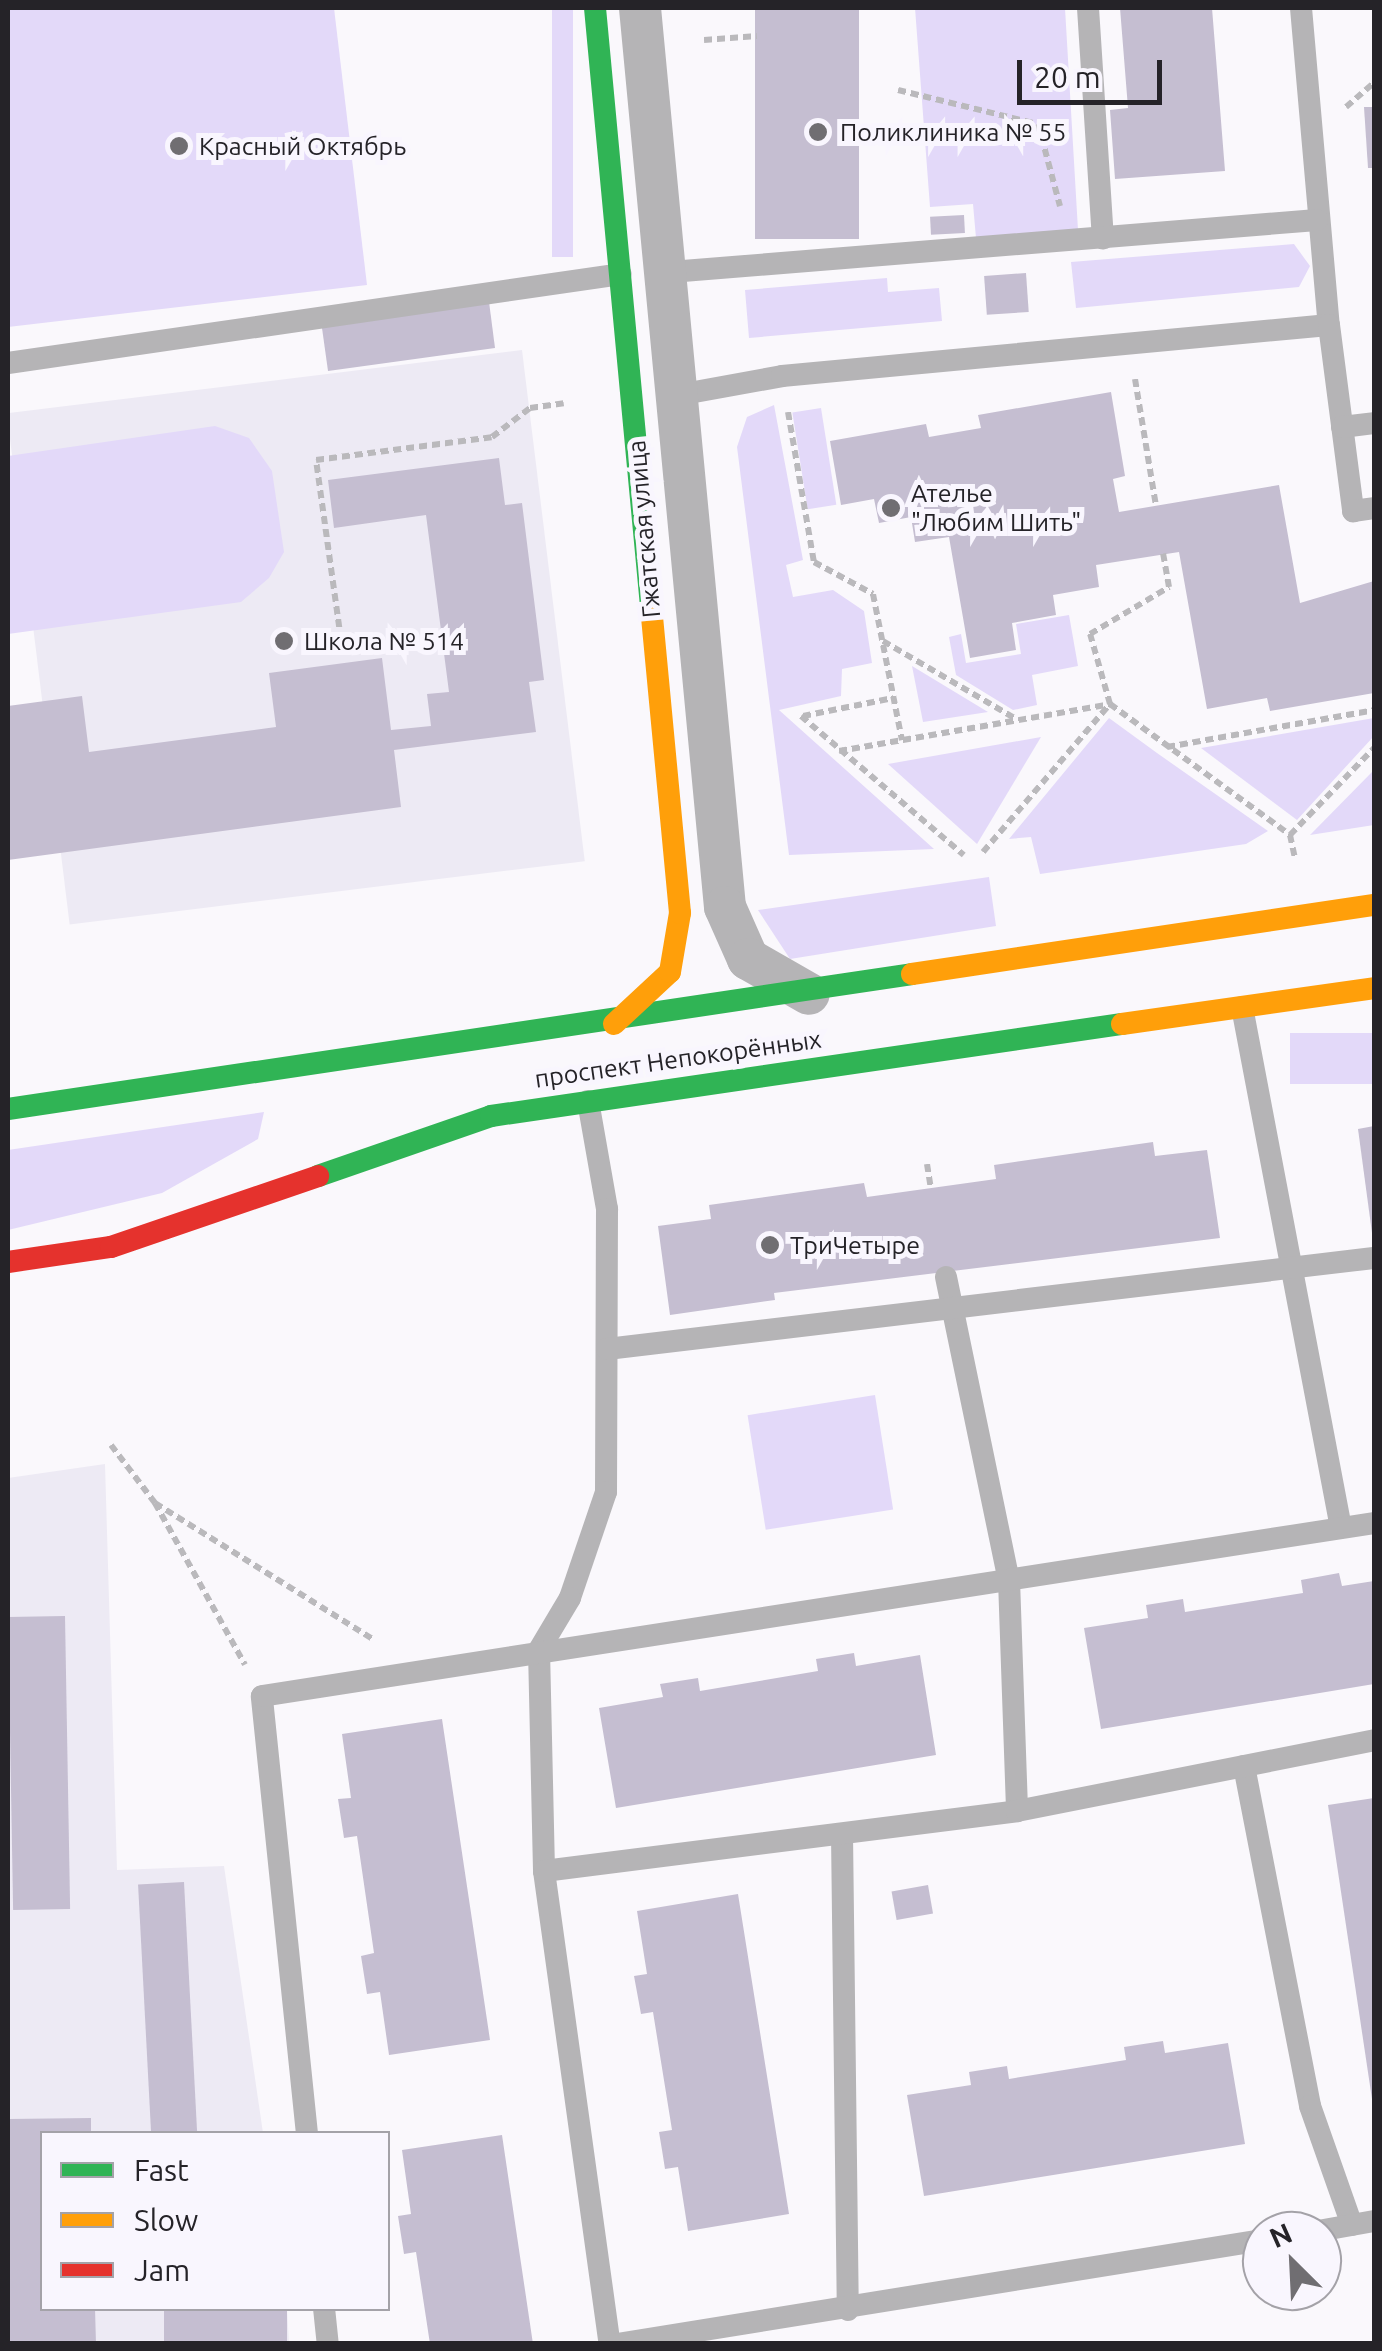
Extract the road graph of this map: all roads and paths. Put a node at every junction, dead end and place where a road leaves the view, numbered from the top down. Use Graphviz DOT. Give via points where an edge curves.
graph roads {
  1 [pos="595,8"];
  2 [pos="640,8"];
  3 [pos="1088,8"];
  4 [pos="1301,8"];
  5 [pos="757,36"];
  6 [pos="704,40"];
  7 [pos="898,90"];
  8 [pos="1317,220"];
  9 [pos="1103,238"];
  10 [pos="1072,242"];
  11 [pos="665,273"];
  12 [pos="620,274"];
  13 [pos="1329,325"];
  14 [pos="1129,343"];
  15 [pos="8,363"];
  16 [pos="782,376"];
  17 [pos="677,396"];
  18 [pos="632,400"];
  19 [pos="564,403"];
  20 [pos="1374,423"];
  21 [pos="1342,427"];
  22 [pos="1156,506"];
  23 [pos="1374,508"];
  24 [pos="1164,554"];
  25 [pos="341,640"];
  26 [pos="882,640"];
  27 [pos="894,698"];
  28 [pos="1110,704"];
  29 [pos="1374,710"];
  30 [pos="1016,720"];
  31 [pos="902,740"];
  32 [pos="1166,747"];
  33 [pos="1374,748"];
  34 [pos="839,752"];
  35 [pos="1290,835"];
  36 [pos="983,852"];
  37 [pos="964,854"];
  38 [pos="1295,858"];
  39 [pos="1374,905"];
  40 [pos="1374,988"];
  41 [pos="808,994"];
  42 [pos="1242,1007"];
  43 [pos="614,1024"];
  44 [pos="588,1098"];
  45 [pos="8,1109"];
  46 [pos="927,1164"];
  47 [pos="930,1188"];
  48 [pos="1374,1258"];
  49 [pos="8,1262"];
  50 [pos="1292,1267"];
  51 [pos="946,1277"];
  52 [pos="950,1306"];
  53 [pos="606,1349"];
  54 [pos="111,1445"];
  55 [pos="155,1503"];
  56 [pos="1374,1523"];
  57 [pos="1341,1528"];
  58 [pos="1009,1580"];
  59 [pos="539,1650"];
  60 [pos="421,1670"];
  61 [pos="262,1696"];
  62 [pos="1374,1740"];
  63 [pos="1244,1766"];
  64 [pos="1017,1812"];
  65 [pos="842,1834"];
  66 [pos="544,1871"];
  67 [pos="307,2131"];
  68 [pos="1364,2223"];
  69 [pos="1242,2243"];
  70 [pos="848,2310"];
  71 [pos="324,2311"];
  72 [pos="328,2344"];
  73 [pos="614,2344"];
  1 -- 12 [label="main road, Гжатская улица"];
  2 -- 11 [label="street, Гжатская улица"];
  3 -- 9 [label="lane"];
  4 -- 8 [label="lane"];
  5 -- 6 [label="path"];
  7 -- 10 [label="path" via="1038,124"];
  8 -- 9 [label="lane"];
  8 -- 13 [label="lane"];
  9 -- 10 [label="lane"];
  10 -- 11 [label="lane"];
  11 -- 12 [label="lane"];
  11 -- 17 [label="street, Гжатская улица"];
  12 -- 15 [label="lane"];
  12 -- 18 [label="main road, Гжатская улица"];
  13 -- 14 [label="lane"];
  13 -- 21 [label="lane"];
  14 -- 16 [label="lane"];
  14 -- 22 [label="path"];
  16 -- 17 [label="lane"];
  16 -- 26 [label="path" via="814,562 873,594"];
  17 -- 18 [label="lane"];
  17 -- 41 [label="street, Гжатская улица" via="725,907 748,958"];
  18 -- 43 [label="main road, Гжатская улица" via="680,941 650,998"];
  19 -- 25 [label="path" via="530,408 492,437 316,460"];
  20 -- 21 [label="lane"];
  21 -- 23 [label="lane" via="1354,511"];
  24 -- 28 [label="path" via="1169,587 1090,634"];
  26 -- 27 [label="path"];
  26 -- 30 [label="path"];
  27 -- 31 [label="path"];
  27 -- 34 [label="path" via="801,716"];
  28 -- 30 [label="path"];
  28 -- 32 [label="path"];
  28 -- 36 [label="path"];
  29 -- 32 [label="path"];
  30 -- 31 [label="path"];
  31 -- 34 [label="path"];
  32 -- 35 [label="path"];
  33 -- 35 [label="path"];
  34 -- 37 [label="path"];
  35 -- 38 [label="path"];
  39 -- 41 [label="main road, проспект Непокорённых"];
  40 -- 42 [label="main road, проспект Непокорённых"];
  41 -- 43 [label="main road, проспект Непокорённых"];
  42 -- 44 [label="main road, проспект Непокорённых"];
  42 -- 50 [label="lane"];
  43 -- 45 [label="main road, проспект Непокорённых"];
  44 -- 49 [label="main road, проспект Непокорённых" via="397,1142 111,1247"];
  44 -- 53 [label="lane" via="608,1209"];
  46 -- 47 [label="path"];
  48 -- 50 [label="lane"];
  50 -- 52 [label="lane"];
  50 -- 57 [label="lane"];
  51 -- 52 [label="lane"];
  52 -- 53 [label="lane"];
  52 -- 58 [label="lane"];
  53 -- 59 [label="lane" via="606,1492 570,1598"];
  54 -- 55 [label="path"];
  55 -- 60 [label="path"];
  55 -- 61 [label="path"];
  56 -- 57 [label="lane"];
  57 -- 58 [label="lane"];
  58 -- 59 [label="lane"];
  58 -- 64 [label="lane"];
  59 -- 60 [label="lane"];
  59 -- 66 [label="lane"];
  60 -- 61 [label="lane"];
  61 -- 67 [label="lane"];
  62 -- 63 [label="lane"];
  63 -- 64 [label="lane"];
  63 -- 68 [label="lane" via="1310,2106"];
  64 -- 65 [label="lane"];
  65 -- 66 [label="lane"];
  65 -- 70 [label="lane"];
  66 -- 73 [label="lane"];
  69 -- 70 [label="lane"];
  70 -- 73 [label="lane"];
  71 -- 72 [label="lane"];
}
